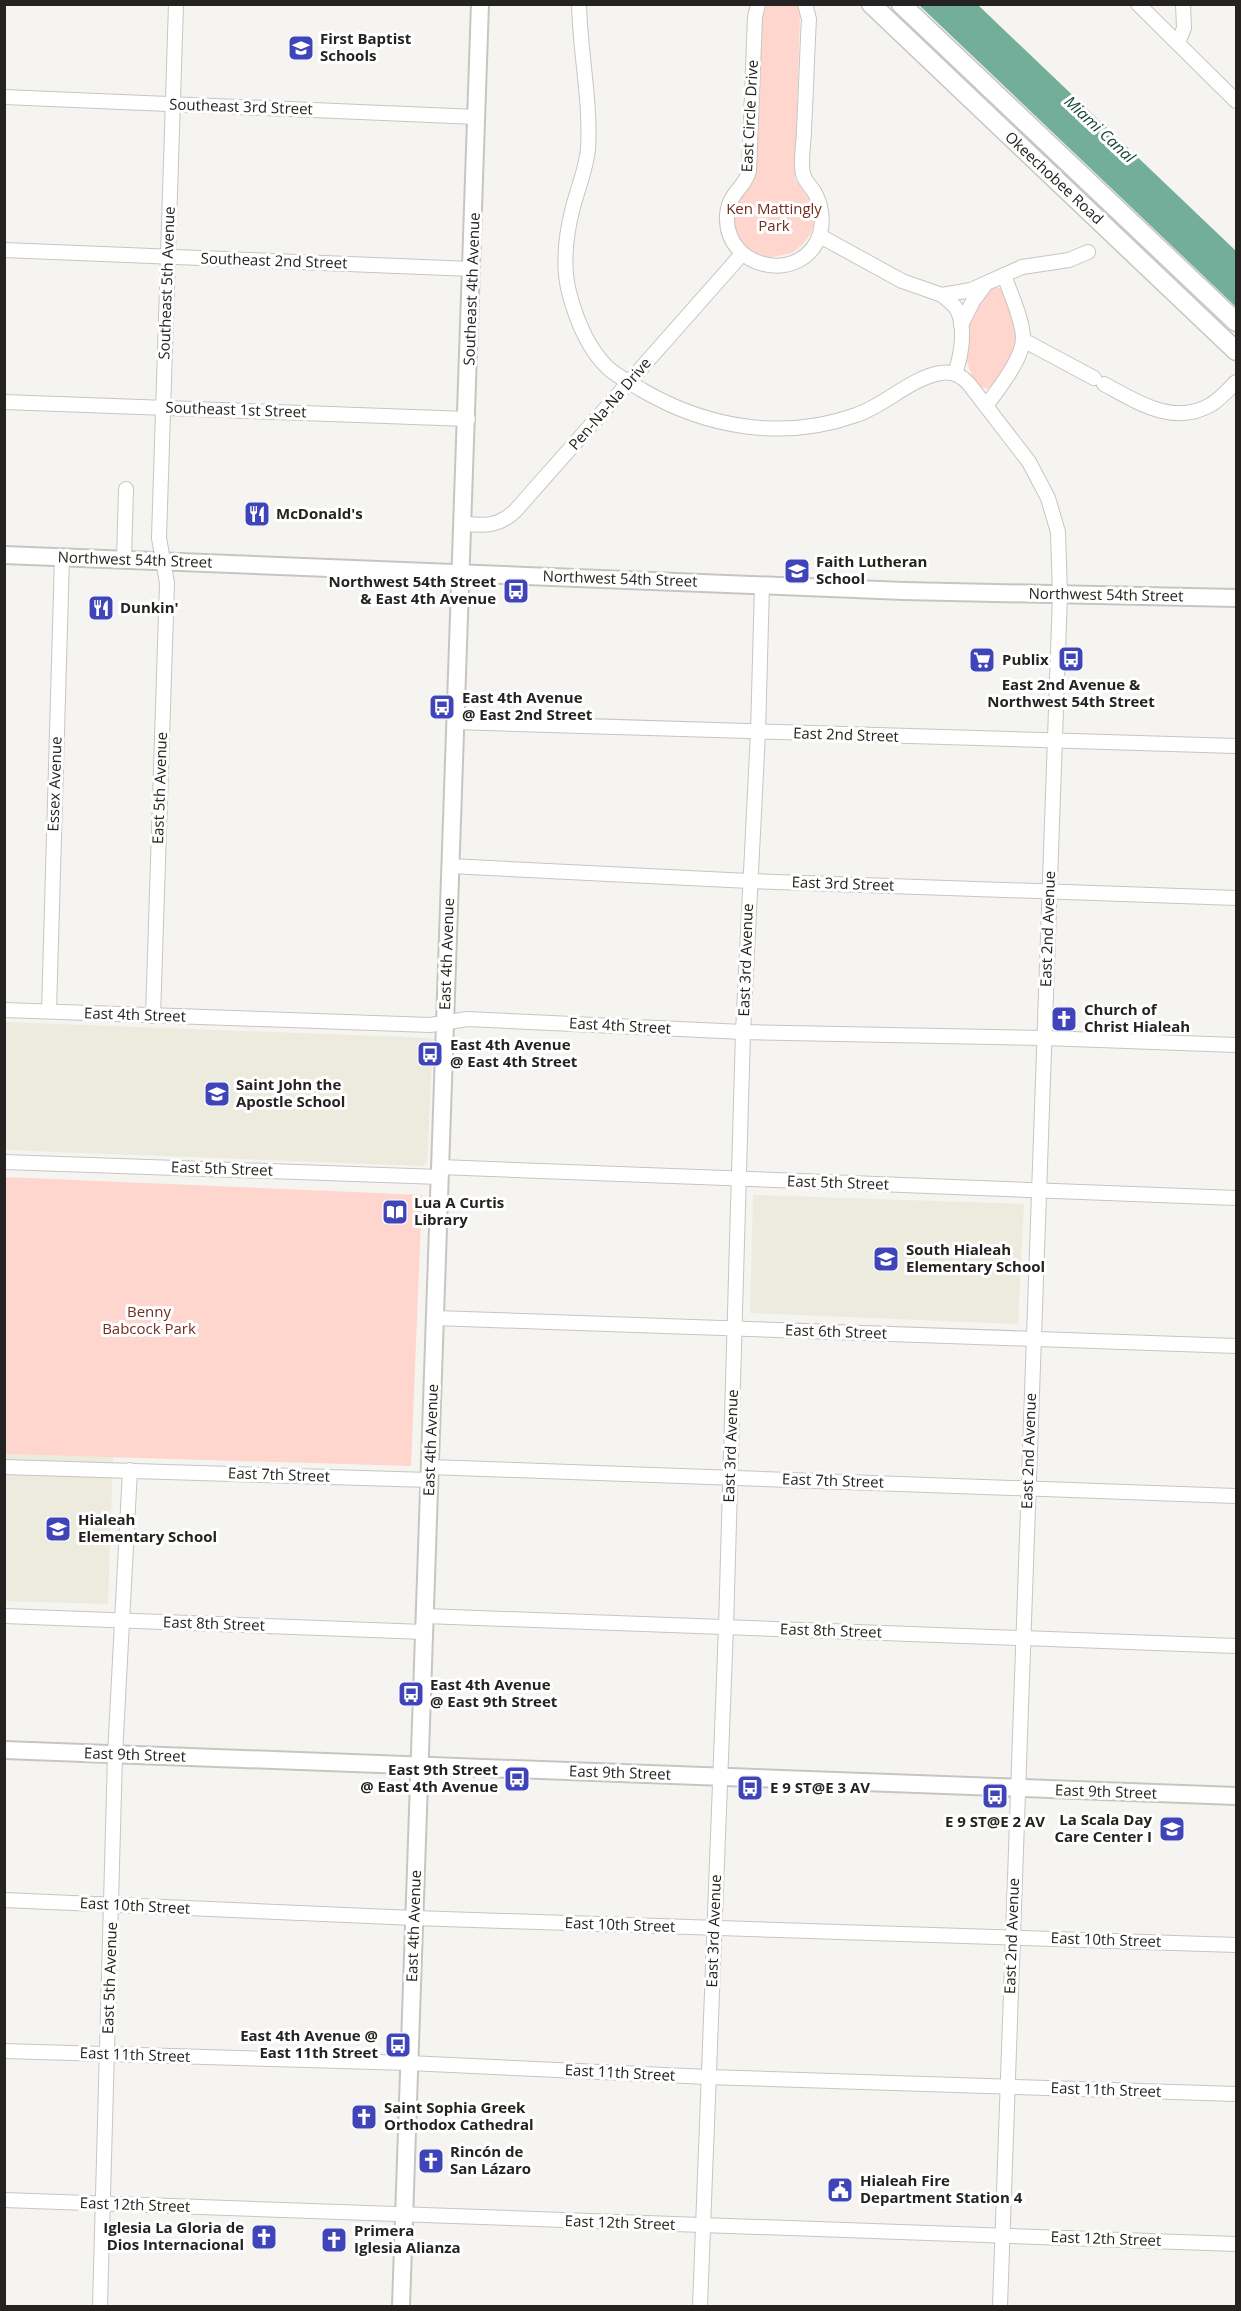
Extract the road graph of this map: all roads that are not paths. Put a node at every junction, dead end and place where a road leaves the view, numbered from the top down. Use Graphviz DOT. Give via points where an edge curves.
graph roads {
  1 [pos="176,4"];
  2 [pos="480,4"];
  3 [pos="579,4"];
  4 [pos="758,4"];
  5 [pos="805,4"];
  6 [pos="872,4"];
  7 [pos="902,4"];
  8 [pos="1137,4"];
  9 [pos="1184,4"];
  10 [pos="1178,43"];
  11 [pos="4,98"];
  12 [pos="1236,101"];
  13 [pos="172,104"];
  14 [pos="477,117"];
  15 [pos="820,236"];
  16 [pos="4,250"];
  17 [pos="1088,252"];
  18 [pos="742,254"];
  19 [pos="168,256"];
  20 [pos="472,269"];
  21 [pos="1004,276"];
  22 [pos="986,283"];
  23 [pos="942,295"];
  24 [pos="1236,322"];
  25 [pos="961,326"];
  26 [pos="1023,340"];
  27 [pos="1236,351"];
  28 [pos="955,374"];
  29 [pos="628,382"];
  30 [pos="1236,382"];
  31 [pos="4,402"];
  32 [pos="986,406"];
  33 [pos="163,407"];
  34 [pos="468,418"];
  35 [pos="126,489"];
  36 [pos="464,524"];
  37 [pos="4,555"];
  38 [pos="62,557"];
  39 [pos="124,560"];
  40 [pos="164,561"];
  41 [pos="462,574"];
  42 [pos="762,585"];
  43 [pos="1060,595"];
  44 [pos="1236,598"];
  45 [pos="455,722"];
  46 [pos="758,732"];
  47 [pos="1055,741"];
  48 [pos="1236,746"];
  49 [pos="450,866"];
  50 [pos="749,881"];
  51 [pos="1049,890"];
  52 [pos="1236,898"];
  53 [pos="4,1010"];
  54 [pos="49,1011"];
  55 [pos="153,1016"];
  56 [pos="445,1021"];
  57 [pos="743,1032"];
  58 [pos="1044,1038"];
  59 [pos="1236,1045"];
  60 [pos="4,1162"];
  61 [pos="440,1172"];
  62 [pos="738,1179"];
  63 [pos="1039,1191"];
  64 [pos="1236,1198"];
  65 [pos="435,1318"];
  66 [pos="734,1328"];
  67 [pos="1034,1338"];
  68 [pos="1236,1346"];
  69 [pos="4,1467"];
  70 [pos="130,1470"];
  71 [pos="429,1473"];
  72 [pos="730,1478"];
  73 [pos="1028,1488"];
  74 [pos="1236,1496"];
  75 [pos="4,1616"];
  76 [pos="122,1621"];
  77 [pos="424,1624"];
  78 [pos="726,1627"];
  79 [pos="1023,1639"];
  80 [pos="1236,1646"];
  81 [pos="4,1750"];
  82 [pos="115,1755"];
  83 [pos="419,1765"];
  84 [pos="719,1777"];
  85 [pos="1017,1788"];
  86 [pos="1236,1796"];
  87 [pos="4,1900"];
  88 [pos="112,1905"];
  89 [pos="414,1918"];
  90 [pos="714,1928"];
  91 [pos="1012,1936"];
  92 [pos="1236,1945"];
  93 [pos="4,2050"];
  94 [pos="108,2055"];
  95 [pos="409,2063"];
  96 [pos="708,2077"];
  97 [pos="1007,2086"];
  98 [pos="1236,2094"];
  99 [pos="4,2200"];
  100 [pos="102,2204"];
  101 [pos="404,2214"];
  102 [pos="703,2226"];
  103 [pos="1002,2235"];
  104 [pos="1236,2244"];
  105 [pos="100,2307"];
  106 [pos="401,2307"];
  107 [pos="700,2307"];
  108 [pos="1000,2307"];
  1 -- 13 [label="street, Southeast 5th Avenue"];
  2 -- 14 [label="main road, Southeast 4th Avenue"];
  3 -- 29 [label="street" via="588,147 571,216 566,274 587,341 609,368"];
  4 -- 18 [label="street, East Circle Drive" via="754,17 749,171 734,192 728,211 730,235"];
  5 -- 15 [label="street" via="809,19 803,173 819,201"];
  6 -- 27 [label="highway, Okeechobee Road"];
  7 -- 24 [label="highway, Okeechobee Road"];
  8 -- 10 [label="street"];
  9 -- 10 [label="street" via="1184,28"];
  10 -- 12 [label="street"];
  11 -- 13 [label="street, Southeast 3rd Street"];
  13 -- 14 [label="street, Southeast 3rd Street"];
  13 -- 19 [label="street, Southeast 5th Avenue"];
  14 -- 20 [label="main road, Southeast 4th Avenue"];
  15 -- 18 [label="street" via="805,255 786,264 760,263"];
  15 -- 23 [label="street" via="902,281"];
  16 -- 19 [label="street, Southeast 2nd Street"];
  17 -- 21 [label="street" via="1069,260 1022,267"];
  18 -- 29 [label="street, Pen-Na-Na Drive"];
  19 -- 20 [label="street, Southeast 2nd Street"];
  19 -- 33 [label="street, Southeast 5th Avenue"];
  20 -- 34 [label="main road, Southeast 4th Avenue"];
  21 -- 22 [label="street"];
  21 -- 26 [label="street"];
  22 -- 23 [label="street"];
  22 -- 25 [label="street"];
  23 -- 25 [label="street" via="956,308"];
  25 -- 28 [label="street"];
  26 -- 30 [label="street" via="1152,409 1176,412 1205,408"];
  26 -- 32 [label="street" via="1018,357"];
  28 -- 29 [label="street" via="944,372 926,377 857,415 787,428 703,418"];
  28 -- 32 [label="street, East 2nd Avenue" via="969,384"];
  29 -- 36 [label="street, Pen-Na-Na Drive" via="512,515 494,525"];
  31 -- 33 [label="street, Southeast 1st Street"];
  32 -- 43 [label="street, East 2nd Avenue" via="1035,471 1048,498 1059,538"];
  33 -- 34 [label="street, Southeast 1st Street"];
  33 -- 40 [label="street, Southeast 5th Avenue" via="159,538"];
  34 -- 36 [label="main road, Southeast 4th Avenue"];
  35 -- 39 [label="street"];
  36 -- 41 [label="main road, Southeast 4th Avenue"];
  37 -- 38 [label="main road, Northwest 54th Street"];
  38 -- 39 [label="main road, Northwest 54th Street"];
  38 -- 54 [label="street, Essex Avenue"];
  39 -- 40 [label="main road, Northwest 54th Street"];
  40 -- 41 [label="main road, Northwest 54th Street"];
  40 -- 55 [label="street, East 5th Avenue" via="167,583"];
  41 -- 42 [label="main road, Northwest 54th Street"];
  41 -- 45 [label="main road, East 4th Avenue"];
  42 -- 43 [label="main road, Northwest 54th Street"];
  42 -- 46 [label="street, East 3rd Avenue"];
  43 -- 44 [label="main road, Northwest 54th Street"];
  43 -- 47 [label="street, East 2nd Avenue"];
  45 -- 46 [label="street, East 2nd Street"];
  45 -- 49 [label="main road, East 4th Avenue"];
  46 -- 47 [label="street, East 2nd Street"];
  46 -- 50 [label="street, East 3rd Avenue"];
  47 -- 48 [label="street, East 2nd Street"];
  47 -- 51 [label="street, East 2nd Avenue"];
  49 -- 50 [label="street, East 3rd Street"];
  49 -- 56 [label="main road, East 4th Avenue"];
  50 -- 51 [label="street, East 3rd Street"];
  50 -- 57 [label="street, East 3rd Avenue"];
  51 -- 52 [label="street, East 3rd Street"];
  51 -- 58 [label="street, East 2nd Avenue"];
  53 -- 54 [label="street, East 4th Street"];
  54 -- 55 [label="street, East 4th Street"];
  55 -- 56 [label="street, East 4th Street" via="430,1025"];
  56 -- 57 [label="street, East 4th Street"];
  56 -- 61 [label="main road, East 4th Avenue"];
  57 -- 58 [label="street, East 4th Street"];
  57 -- 62 [label="street, East 3rd Avenue"];
  58 -- 59 [label="street, East 4th Street"];
  58 -- 63 [label="street, East 2nd Avenue"];
  60 -- 61 [label="street, East 5th Street"];
  61 -- 62 [label="street, East 5th Street"];
  61 -- 65 [label="main road, East 4th Avenue"];
  62 -- 63 [label="street, East 5th Street"];
  62 -- 66 [label="street, East 3rd Avenue"];
  63 -- 64 [label="street, East 5th Street"];
  63 -- 67 [label="street, East 2nd Avenue"];
  65 -- 66 [label="street, East 6th Street"];
  65 -- 71 [label="main road, East 4th Avenue"];
  66 -- 67 [label="street, East 6th Street"];
  66 -- 72 [label="street, East 3rd Avenue"];
  67 -- 68 [label="street, East 6th Street"];
  67 -- 73 [label="street, East 2nd Avenue"];
  69 -- 70 [label="street, East 7th Street"];
  70 -- 71 [label="street, East 7th Street"];
  70 -- 76 [label="street, East 5th Avenue"];
  71 -- 72 [label="street, East 7th Street"];
  71 -- 77 [label="main road, East 4th Avenue"];
  72 -- 73 [label="street, East 7th Street"];
  72 -- 78 [label="street, East 3rd Avenue"];
  73 -- 74 [label="street, East 7th Street"];
  73 -- 79 [label="street, East 2nd Avenue"];
  75 -- 76 [label="street, East 8th Street"];
  76 -- 77 [label="street, East 8th Street"];
  76 -- 82 [label="street, East 5th Avenue"];
  77 -- 78 [label="street, East 8th Street"];
  77 -- 83 [label="main road, East 4th Avenue"];
  78 -- 79 [label="street, East 8th Street"];
  78 -- 84 [label="street, East 3rd Avenue"];
  79 -- 80 [label="street, East 8th Street"];
  79 -- 85 [label="street, East 2nd Avenue"];
  81 -- 82 [label="main road, East 9th Street"];
  82 -- 83 [label="main road, East 9th Street"];
  82 -- 88 [label="street, East 5th Avenue"];
  83 -- 84 [label="main road, East 9th Street"];
  83 -- 89 [label="main road, East 4th Avenue"];
  84 -- 85 [label="main road, East 9th Street"];
  84 -- 90 [label="street, East 3rd Avenue"];
  85 -- 86 [label="main road, East 9th Street"];
  85 -- 91 [label="street, East 2nd Avenue"];
  87 -- 88 [label="street, East 10th Street"];
  88 -- 89 [label="street, East 10th Street"];
  88 -- 94 [label="street, East 5th Avenue"];
  89 -- 90 [label="street, East 10th Street"];
  89 -- 95 [label="main road, East 4th Avenue"];
  90 -- 91 [label="street, East 10th Street"];
  90 -- 96 [label="street, East 3rd Avenue"];
  91 -- 92 [label="street, East 10th Street"];
  91 -- 97 [label="street, East 2nd Avenue"];
  93 -- 94 [label="street, East 11th Street"];
  94 -- 95 [label="street, East 11th Street"];
  94 -- 100 [label="street, East 5th Avenue"];
  95 -- 96 [label="street, East 11th Street"];
  95 -- 101 [label="main road, East 4th Avenue"];
  96 -- 97 [label="street, East 11th Street"];
  96 -- 102 [label="street, East 3rd Avenue"];
  97 -- 98 [label="street, East 11th Street"];
  97 -- 103 [label="street, East 2nd Avenue"];
  99 -- 100 [label="street, East 12th Street"];
  100 -- 101 [label="street, East 12th Street"];
  100 -- 105 [label="street, East 5th Avenue"];
  101 -- 102 [label="street, East 12th Street"];
  101 -- 106 [label="main road, East 4th Avenue"];
  102 -- 103 [label="street, East 12th Street"];
  102 -- 107 [label="street, East 3rd Avenue"];
  103 -- 104 [label="street, East 12th Street"];
  103 -- 108 [label="street, East 2nd Avenue"];
}
